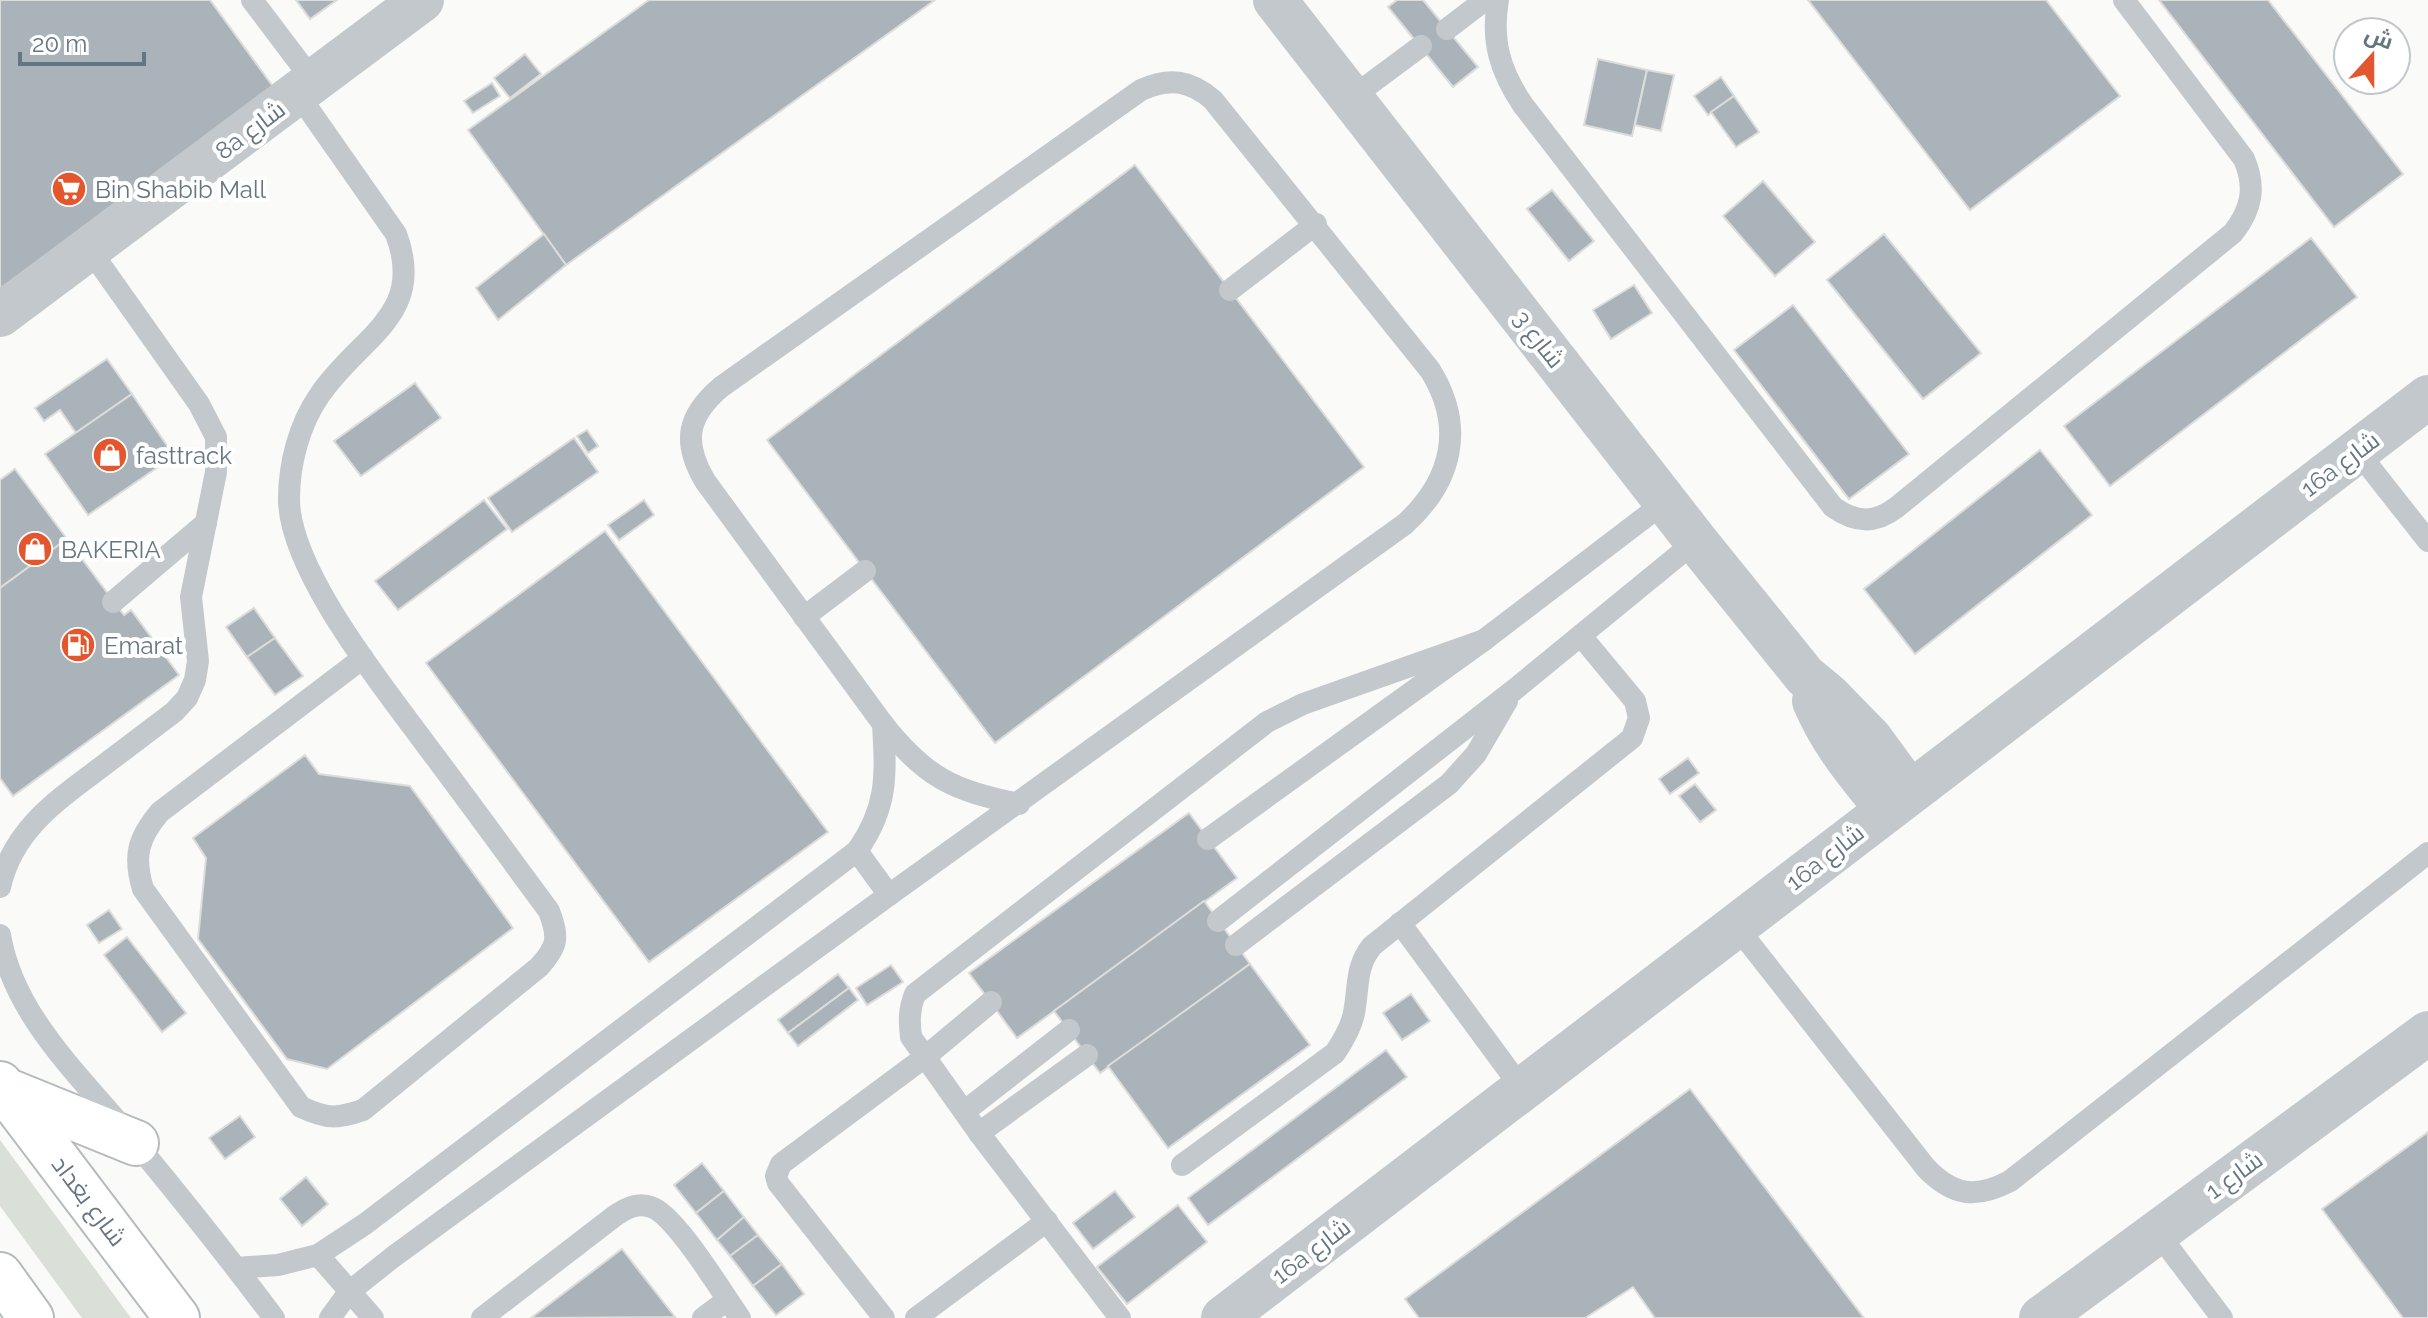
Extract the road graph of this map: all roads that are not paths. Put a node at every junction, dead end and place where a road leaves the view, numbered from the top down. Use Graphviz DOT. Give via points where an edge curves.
graph roads {
  1 [pos="252,0"];
  2 [pos="422,0"];
  3 [pos="1275,0"];
  4 [pos="1485,0"];
  5 [pos="1498,0"];
  6 [pos="2124,0"];
  7 [pos="1447,29"];
  8 [pos="1421,46"];
  9 [pos="306,88"];
  10 [pos="1351,98"];
  11 [pos="1316,224"];
  12 [pos="90,250"];
  13 [pos="1230,290"];
  14 [pos="0,315"];
  15 [pos="2428,397"];
  16 [pos="2357,451"];
  17 [pos="1665,502"];
  18 [pos="206,523"];
  19 [pos="1696,541"];
  20 [pos="2428,541"];
  21 [pos="865,571"];
  22 [pos="113,602"];
  23 [pos="804,617"];
  24 [pos="1581,636"];
  25 [pos="1484,640"];
  26 [pos="363,658"];
  27 [pos="1514,690"];
  28 [pos="883,724"];
  29 [pos="1898,800"];
  30 [pos="1019,804"];
  31 [pos="1208,839"];
  32 [pos="857,851"];
  33 [pos="2428,853"];
  34 [pos="1,877"];
  35 [pos="889,895"];
  36 [pos="1218,921"];
  37 [pos="1400,923"];
  38 [pos="1736,926"];
  39 [pos="0,935"];
  40 [pos="1236,945"];
  41 [pos="991,1002"];
  42 [pos="1069,1030"];
  43 [pos="2428,1033"];
  44 [pos="1087,1055"];
  45 [pos="925,1057"];
  46 [pos="2,1087"];
  47 [pos="1523,1090"];
  48 [pos="965,1111"];
  49 [pos="979,1133"];
  50 [pos="136,1143"];
  51 [pos="1182,1165"];
  52 [pos="1047,1221"];
  53 [pos="2157,1232"];
  54 [pos="318,1255"];
  55 [pos="236,1268"];
  56 [pos="0,1275"];
  57 [pos="349,1292"];
  58 [pos="734,1309"];
  59 [pos="31,1318"];
  60 [pos="177,1318"];
  61 [pos="274,1318"];
  62 [pos="330,1318"];
  63 [pos="373,1318"];
  64 [pos="482,1318"];
  65 [pos="703,1318"];
  66 [pos="884,1318"];
  67 [pos="916,1318"];
  68 [pos="1120,1318"];
  69 [pos="1223,1318"];
  70 [pos="2041,1318"];
  71 [pos="2222,1318"];
  1 -- 9 [label="lane"];
  2 -- 9 [label="street, 8a شارع"];
  3 -- 10 [label="street, شارع 3"];
  4 -- 7 [label="lane"];
  5 -- 6 [label="lane" via="1497,57 1523,105 1833,507 1858,520 1872,520 1886,516 2244,219 2252,185 2244,159"];
  8 -- 10 [label="lane"];
  9 -- 12 [label="street, 8a شارع"];
  9 -- 26 [label="lane" via="396,234 405,264 402,294 393,313 318,396 292,465 294,538"];
  10 -- 17 [label="street, شارع 3"];
  11 -- 13 [label="lane"];
  11 -- 23 [label="lane" via="1213,100 1187,83 1155,83 721,387 694,419 694,462"];
  11 -- 30 [label="lane" via="1441,387 1448,407 1450,450 1435,491 1405,524"];
  12 -- 14 [label="street, 8a شارع"];
  12 -- 18 [label="lane" via="209,420 217,454"];
  15 -- 16 [label="street, 16a شارع"];
  16 -- 20 [label="lane"];
  16 -- 29 [label="street, 16a شارع"];
  17 -- 19 [label="street, شارع 3"];
  17 -- 25 [label="lane"];
  18 -- 22 [label="lane"];
  18 -- 34 [label="lane" via="191,597 198,661 187,698 51,804 12,850"];
  19 -- 24 [label="lane"];
  19 -- 29 [label="street, شارع 3" via="1805,676 1828,732"];
  21 -- 23 [label="lane"];
  23 -- 28 [label="lane"];
  24 -- 27 [label="lane"];
  24 -- 37 [label="lane" via="1635,701 1639,718 1632,738"];
  25 -- 31 [label="lane"];
  25 -- 45 [label="lane" via="1303,704 1249,735 924,985 915,994 908,1020 911,1037"];
  26 -- 26 [label="lane" via="549,911 556,931 553,951 539,967 363,1110 321,1116 301,1107 143,889 138,847 160,812"];
  27 -- 36 [label="lane"];
  27 -- 40 [label="lane" via="1476,754 1449,784"];
  28 -- 30 [label="lane" via="908,755 940,779 976,795"];
  28 -- 32 [label="lane" via="883,797 874,827"];
  29 -- 38 [label="street, 16a شارع"];
  30 -- 35 [label="lane"];
  32 -- 35 [label="lane"];
  32 -- 54 [label="lane"];
  33 -- 38 [label="lane" via="2010,1181 1975,1193 1939,1182 1926,1168"];
  35 -- 57 [label="lane"];
  37 -- 47 [label="lane"];
  37 -- 51 [label="lane" via="1363,957 1354,1015 1335,1053"];
  38 -- 47 [label="street, 16a شارع"];
  39 -- 50 [label="lane" via="11,976 30,1015"];
  41 -- 45 [label="lane"];
  42 -- 48 [label="lane"];
  43 -- 53 [label="street, شارع 1"];
  44 -- 49 [label="lane"];
  45 -- 48 [label="lane"];
  45 -- 66 [label="lane" via="781,1164 776,1176"];
  46 -- 50 [label="main road"];
  46 -- 60 [label="main road, شارع بغداد"];
  47 -- 69 [label="street, 16a شارع"];
  48 -- 49 [label="lane"];
  49 -- 52 [label="lane"];
  50 -- 55 [label="lane"];
  52 -- 67 [label="lane"];
  52 -- 68 [label="lane"];
  53 -- 70 [label="street, شارع 1"];
  53 -- 71 [label="lane"];
  54 -- 55 [label="lane"];
  54 -- 57 [label="lane"];
  55 -- 61 [label="lane"];
  56 -- 59 [label="main road"];
  57 -- 62 [label="lane"];
  57 -- 63 [label="lane"];
  58 -- 64 [label="lane" via="670,1219 638,1205 616,1215"];
  58 -- 65 [label="lane"];
}
